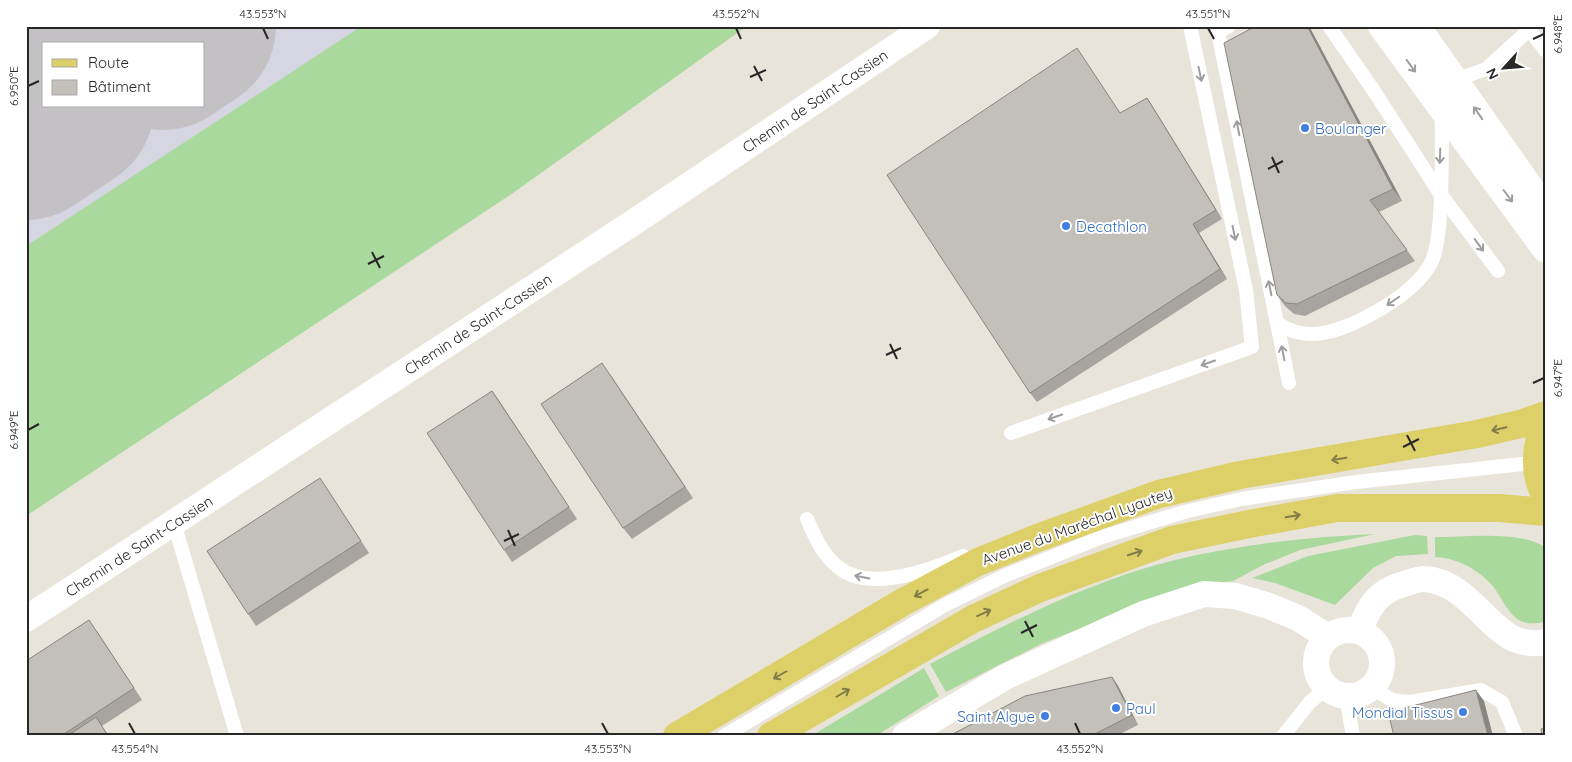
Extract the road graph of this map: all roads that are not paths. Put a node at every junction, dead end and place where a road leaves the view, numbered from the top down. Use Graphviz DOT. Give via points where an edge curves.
graph roads {
  1 [pos="927,26"];
  2 [pos="1190,26"];
  3 [pos="1229,26"];
  4 [pos="1329,26"];
  5 [pos="1382,26"];
  6 [pos="1416,26"];
  7 [pos="1527,28"];
  8 [pos="1546,51"];
  9 [pos="1455,80"];
  10 [pos="1442,107"];
  11 [pos="1439,192"];
  12 [pos="1546,211"];
  13 [pos="1546,249"];
  14 [pos="1498,271"];
  15 [pos="1277,323"];
  16 [pos="1289,383"];
  17 [pos="1546,415"];
  18 [pos="1546,419"];
  19 [pos="1011,433"];
  20 [pos="1541,462"];
  21 [pos="1159,494"];
  22 [pos="1546,496"];
  23 [pos="1546,512"];
  24 [pos="807,519"];
  25 [pos="174,523"];
  26 [pos="26,619"];
  27 [pos="1359,631"];
  28 [pos="1328,637"];
  29 [pos="1546,642"];
  30 [pos="1372,688"];
  31 [pos="1337,692"];
  32 [pos="237,736"];
  33 [pos="677,736"];
  34 [pos="724,736"];
  35 [pos="771,736"];
  36 [pos="904,736"];
  37 [pos="1282,736"];
  38 [pos="1353,736"];
  39 [pos="1516,736"];
  1 -- 25 [label="street, Chemin de Saint-Cassien"];
  2 -- 19 [label="lane, one-way" via="1246,290 1252,346"];
  15 -- 3 [label="lane, one-way" via="1218,32"];
  4 -- 11 [label="lane"];
  5 -- 10 [label="main road, one-way"];
  6 -- 9 [label="main road"];
  7 -- 8 [label="lane"];
  7 -- 9 [label="lane" via="1486,69"];
  12 -- 9 [label="main road, one-way"];
  10 -- 11 [label="lane, one-way"];
  10 -- 13 [label="main road, one-way"];
  11 -- 14 [label="lane, one-way"];
  11 -- 15 [label="lane, one-way" via="1438,240 1431,264 1414,284 1369,316 1343,328 1316,334 1291,333"];
  16 -- 15 [label="lane, one-way"];
  17 -- 21 [label="main road, Avenue du Maréchal Lyautey, one-way" via="1477,434 1240,475"];
  18 -- 20 [label="main road" via="1539,437"];
  20 -- 22 [label="main road" via="1542,489"];
  20 -- 34 [label="lane" via="1365,481 1241,499 1102,537 1004,576 945,605"];
  21 -- 24 [label="lane, one-way" via="1079,509 941,566 871,579 851,575 839,568 818,542"];
  21 -- 33 [label="main road, Avenue du Maréchal Lyautey, one-way" via="978,562 902,602"];
  35 -- 23 [label="main road, one-way" via="973,618 1040,588 1172,540 1337,508 1480,508"];
  25 -- 26 [label="street, Chemin de Saint-Cassien"];
  25 -- 32 [label="lane"];
  27 -- 28 [label="street" via="1337,632"];
  27 -- 29 [label="street" via="1380,593 1425,579 1453,586 1500,632 1517,641"];
  27 -- 30 [label="street" via="1380,649 1383,662 1380,676"];
  28 -- 31 [label="street" via="1320,646 1316,668 1320,679"];
  28 -- 36 [label="street" via="1298,618 1269,606 1235,596 1204,594 1143,614 1005,677"];
  30 -- 31 [label="street" via="1360,695"];
  30 -- 39 [label="lane" via="1392,700 1410,702 1480,690 1502,702"];
  31 -- 37 [label="lane" via="1310,702"];
  31 -- 38 [label="lane"];
}
